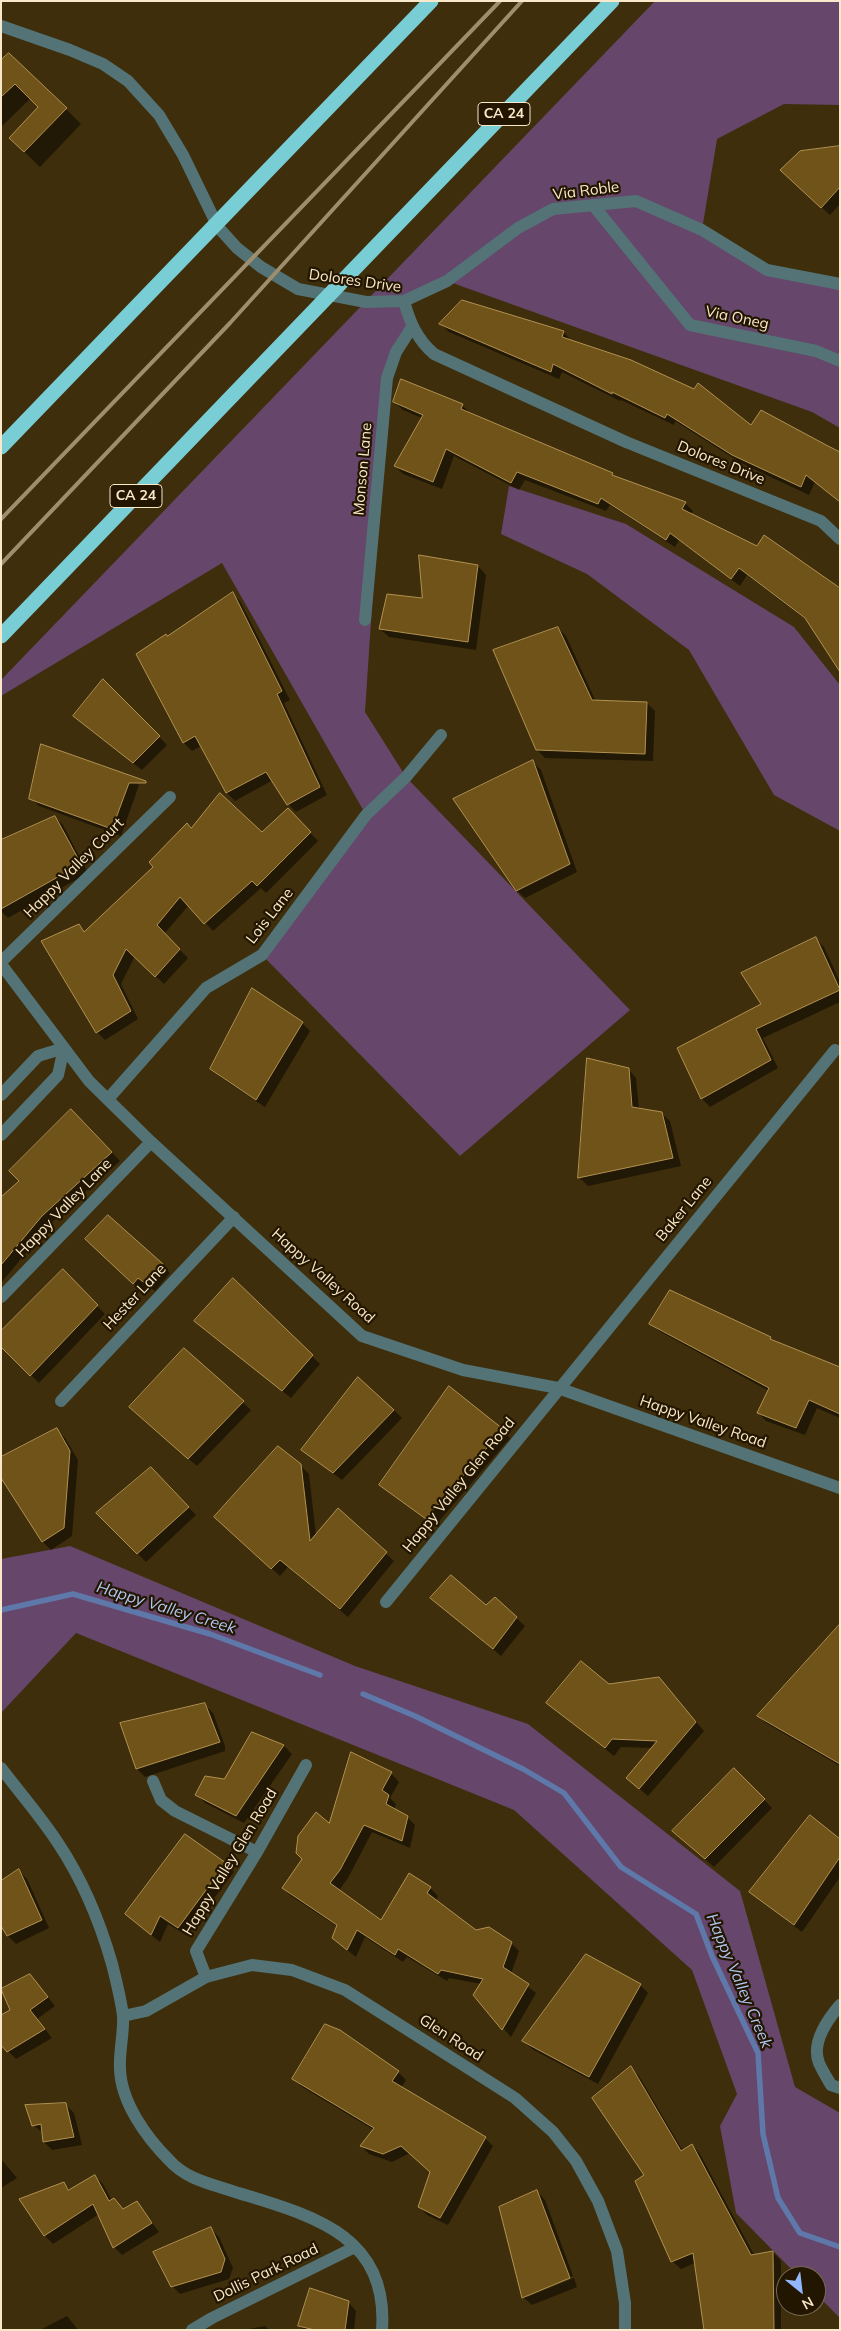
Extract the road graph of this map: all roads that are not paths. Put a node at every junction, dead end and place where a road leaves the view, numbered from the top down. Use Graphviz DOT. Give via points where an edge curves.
graph roads {
  1 [pos="431,1"];
  2 [pos="612,1"];
  3 [pos="1,26"];
  4 [pos="593,205"];
  5 [pos="840,284"];
  6 [pos="404,301"];
  7 [pos="412,327"];
  8 [pos="840,360"];
  9 [pos="1,447"];
  10 [pos="840,539"];
  11 [pos="365,620"];
  12 [pos="1,636"];
  13 [pos="440,735"];
  14 [pos="170,797"];
  15 [pos="1,963"];
  16 [pos="64,1048"];
  17 [pos="835,1050"];
  18 [pos="1,1095"];
  19 [pos="108,1100"];
  20 [pos="1,1135"];
  21 [pos="151,1142"];
  22 [pos="234,1217"];
  23 [pos="1,1297"];
  24 [pos="558,1388"];
  25 [pos="61,1400"];
  26 [pos="840,1488"];
  27 [pos="386,1602"];
  28 [pos="306,1765"];
  29 [pos="1,1768"];
  30 [pos="153,1781"];
  31 [pos="257,1852"];
  32 [pos="206,1977"];
  33 [pos="840,2005"];
  34 [pos="123,2016"];
  35 [pos="840,2088"];
  36 [pos="355,2247"];
  37 [pos="192,2330"];
  38 [pos="382,2330"];
  39 [pos="625,2330"];
  1 -- 9 [label="highway"];
  2 -- 12 [label="highway, CA 24"];
  3 -- 6 [label="street, Dolores Drive" via="103,64 128,80 159,115 218,227 261,267 298,289 366,302"];
  4 -- 5 [label="street, Via Roble" via="636,202 702,230 767,270"];
  4 -- 6 [label="street, Via Roble" via="553,209 518,228 446,281"];
  4 -- 8 [label="street, Via Oneg" via="690,325"];
  6 -- 7 [label="street, Dolores Drive"];
  7 -- 10 [label="street, Dolores Drive" via="422,344 434,354 626,442 821,521"];
  7 -- 11 [label="street, Monson Lane" via="396,352 387,378"];
  13 -- 19 [label="street, Lois Lane" via="406,777 366,815 262,955 206,988"];
  14 -- 15 [label="street, Happy Valley Court"];
  15 -- 16 [label="street, Happy Valley Road"];
  16 -- 18 [label="street" via="38,1056"];
  16 -- 19 [label="street, Happy Valley Road"];
  16 -- 20 [label="street" via="58,1075"];
  17 -- 24 [label="street, Baker Lane"];
  19 -- 21 [label="street, Happy Valley Road"];
  21 -- 22 [label="street, Happy Valley Road"];
  21 -- 23 [label="street, Happy Valley Lane"];
  22 -- 24 [label="street, Happy Valley Road" via="362,1336 463,1370"];
  22 -- 25 [label="street, Hester Lane"];
  24 -- 26 [label="street, Happy Valley Road"];
  24 -- 27 [label="street, Happy Valley Glen Road"];
  28 -- 31 [label="street, Happy Valley Glen Road"];
  29 -- 34 [label="street" via="59,1844 90,1903 112,1964"];
  30 -- 31 [label="street" via="161,1800 175,1811"];
  31 -- 32 [label="street, Happy Valley Glen Road" via="196,1951"];
  32 -- 34 [label="street, Glen Road" via="146,2011"];
  32 -- 39 [label="street, Glen Road" via="252,1965 292,1970 345,1990 515,2098 553,2132 576,2161 598,2201 618,2251"];
  33 -- 35 [label="street" via="820,2034 818,2061 830,2084"];
  34 -- 36 [label="street" via="120,2070 126,2098 149,2137 170,2162 192,2178 303,2213 337,2230"];
  36 -- 37 [label="street, Dollis Park Road"];
  36 -- 38 [label="street" via="376,2277 383,2309"];
}
